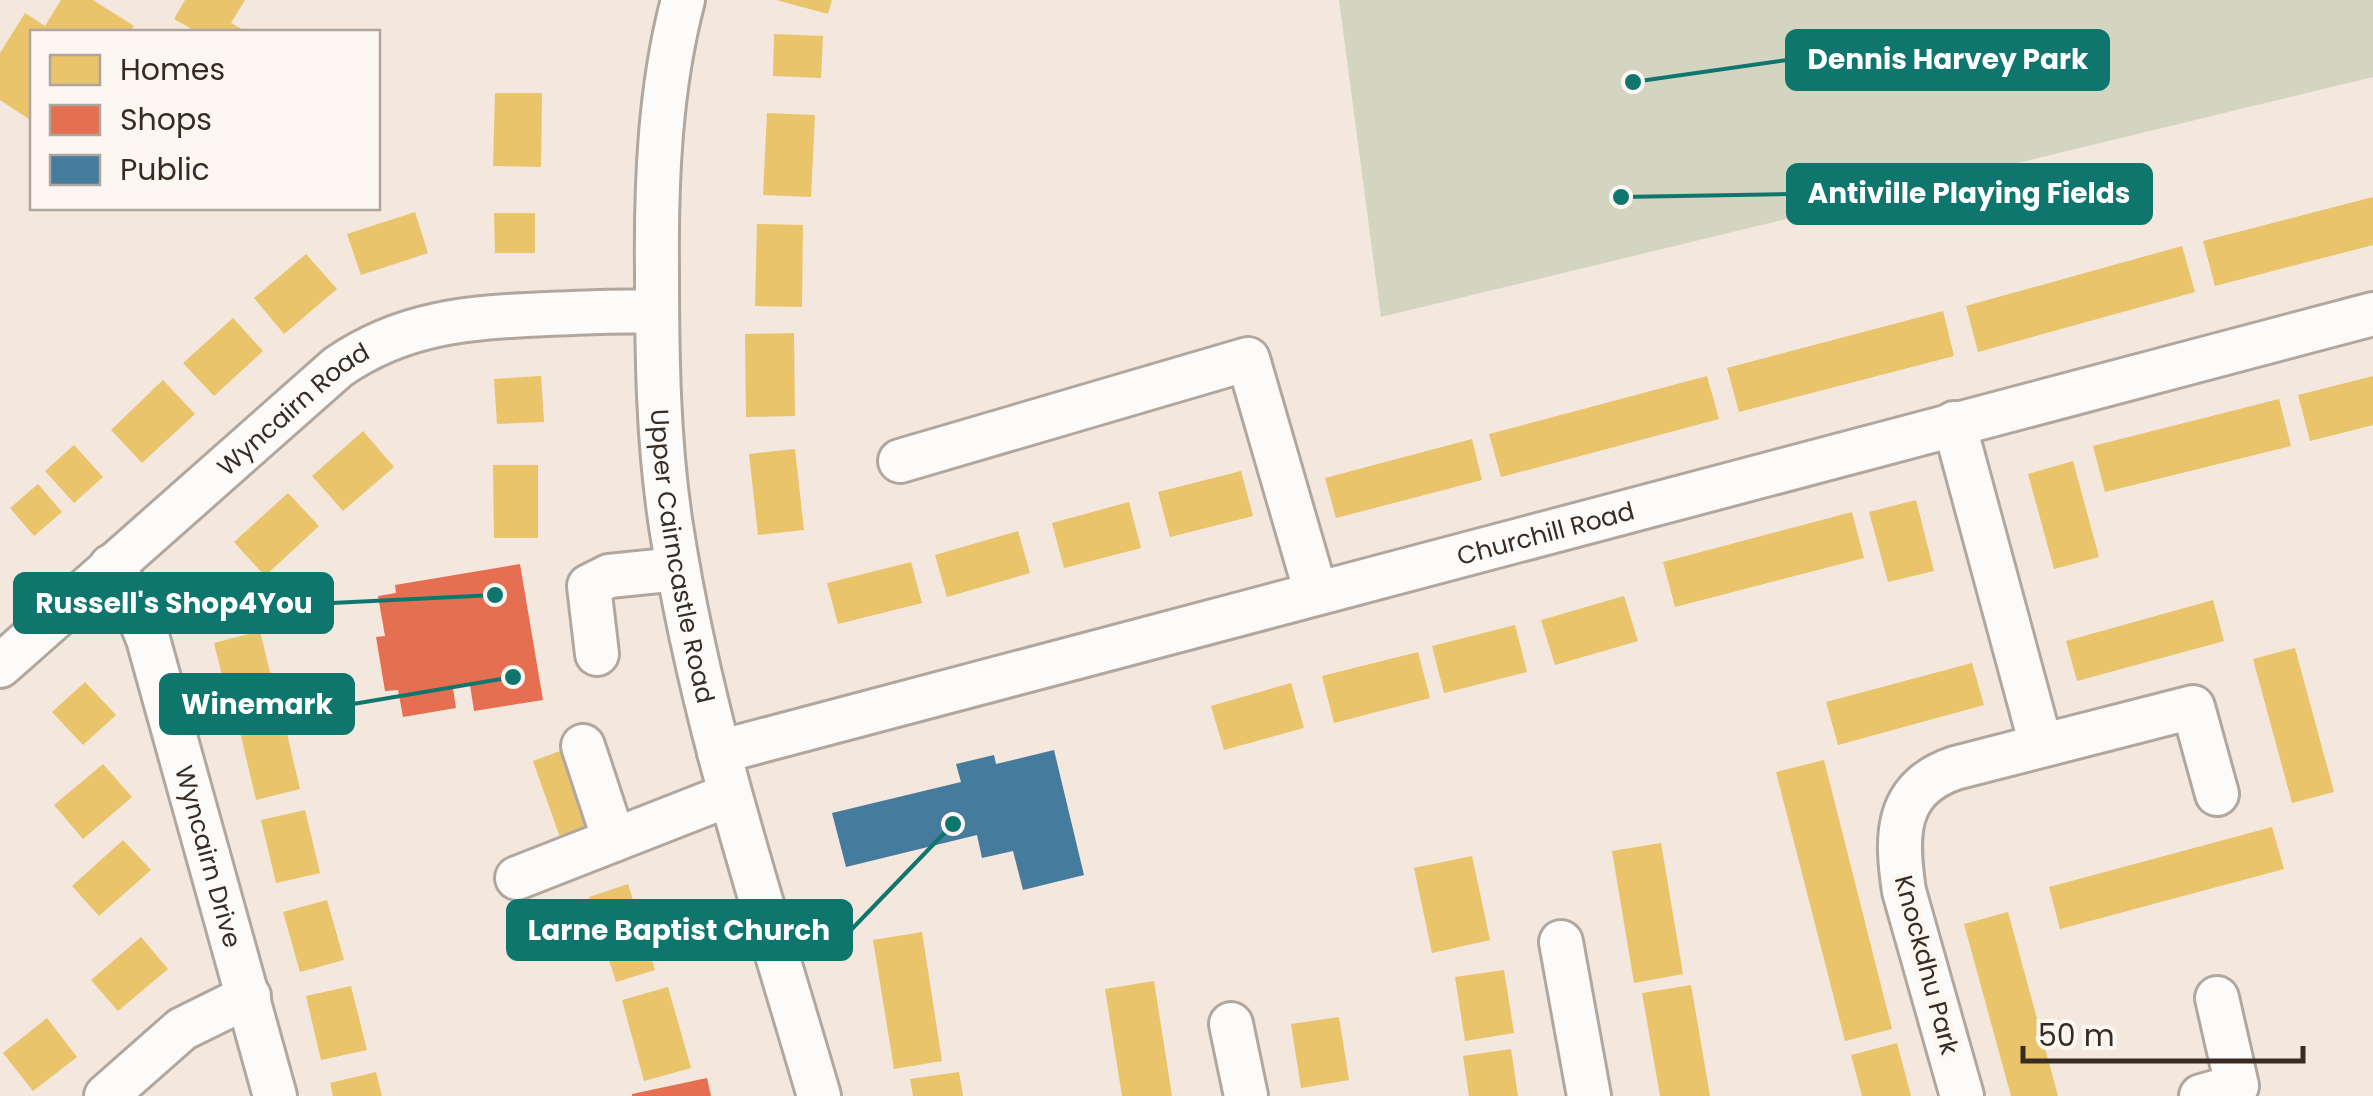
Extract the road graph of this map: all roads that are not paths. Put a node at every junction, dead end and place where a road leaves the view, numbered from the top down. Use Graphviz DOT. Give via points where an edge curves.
graph roads {
  1 [pos="683,0"];
  2 [pos="657,312"];
  3 [pos="2373,314"];
  4 [pos="1954,423"];
  5 [pos="900,462"];
  6 [pos="111,566"];
  7 [pos="678,569"];
  8 [pos="1316,593"];
  9 [pos="597,654"];
  10 [pos="0,666"];
  11 [pos="2041,745"];
  12 [pos="583,746"];
  13 [pos="718,752"];
  14 [pos="2217,794"];
  15 [pos="729,795"];
  16 [pos="614,840"];
  17 [pos="517,878"];
  18 [pos="1560,942"];
  19 [pos="249,996"];
  20 [pos="2217,998"];
  21 [pos="1231,1024"];
  22 [pos="106,1096"];
  23 [pos="276,1096"];
  24 [pos="820,1096"];
  25 [pos="1246,1096"];
  26 [pos="1590,1096"];
  27 [pos="1962,1096"];
  28 [pos="2202,1096"];
  1 -- 2 [label="street, Upper Cairncastle Road" via="661,134"];
  2 -- 6 [label="street, Wyncairn Road" via="474,316 379,342 338,367"];
  2 -- 7 [label="street, Upper Cairncastle Road" via="662,451"];
  3 -- 4 [label="street, Churchill Road"];
  4 -- 8 [label="street, Churchill Road"];
  4 -- 11 [label="street"];
  5 -- 8 [label="street" via="1248,359"];
  6 -- 10 [label="street, Wyncairn Road"];
  6 -- 19 [label="street, Wyncairn Drive" via="148,639"];
  7 -- 9 [label="street" via="609,576 590,586"];
  7 -- 13 [label="street, Upper Cairncastle Road"];
  8 -- 13 [label="street, Churchill Road"];
  11 -- 14 [label="street, Knockdhu Park" via="2193,707"];
  11 -- 27 [label="street, Knockdhu Park" via="1938,774 1903,813 1904,891"];
  12 -- 16 [label="street"];
  13 -- 15 [label="street, Upper Cairncastle Road"];
  15 -- 16 [label="street"];
  15 -- 24 [label="street, Upper Cairncastle Road"];
  16 -- 17 [label="street"];
  18 -- 26 [label="street"];
  19 -- 22 [label="street" via="182,1030"];
  19 -- 23 [label="street, Wyncairn Drive"];
  20 -- 28 [label="street" via="2237,1086"];
  21 -- 25 [label="street"];
}
